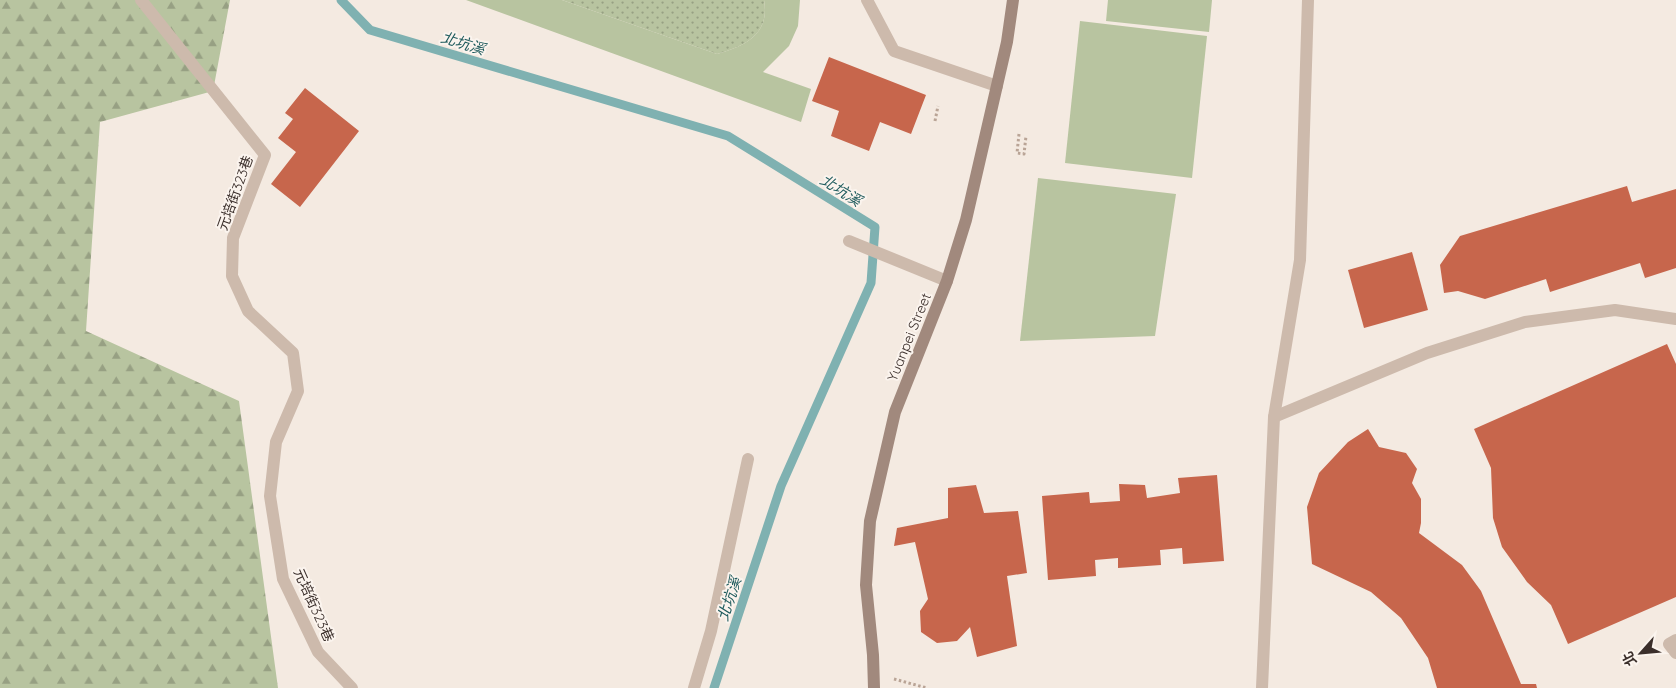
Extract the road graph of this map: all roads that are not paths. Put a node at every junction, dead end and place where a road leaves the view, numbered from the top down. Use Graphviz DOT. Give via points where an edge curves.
graph roads {
  1 [pos="141,0"];
  2 [pos="867,0"];
  3 [pos="1013,0"];
  4 [pos="1308,0"];
  5 [pos="997,86"];
  6 [pos="849,241"];
  7 [pos="947,281"];
  8 [pos="1676,319"];
  9 [pos="1274,417"];
  10 [pos="748,459"];
  11 [pos="1676,640"];
  12 [pos="1676,653"];
  13 [pos="352,688"];
  14 [pos="694,688"];
  15 [pos="874,688"];
  16 [pos="1262,688"];
  1 -- 13 [label="lane, 元培街323巷" via="265,155 234,238 232,276 248,311 293,353 298,391 276,442 270,496 283,579 318,652"];
  2 -- 5 [label="lane" via="894,51"];
  3 -- 5 [label="street, Yuanpei Street"];
  4 -- 9 [label="lane" via="1300,260"];
  5 -- 7 [label="street, Yuanpei Street" via="966,220"];
  6 -- 7 [label="lane"];
  7 -- 15 [label="street, Yuanpei Street" via="895,412 870,521 866,585"];
  8 -- 9 [label="lane" via="1615,310 1525,322 1427,353"];
  9 -- 16 [label="lane"];
  10 -- 14 [label="lane" via="711,631"];
  11 -- 12 [label="lane" via="1669,644"];
}
